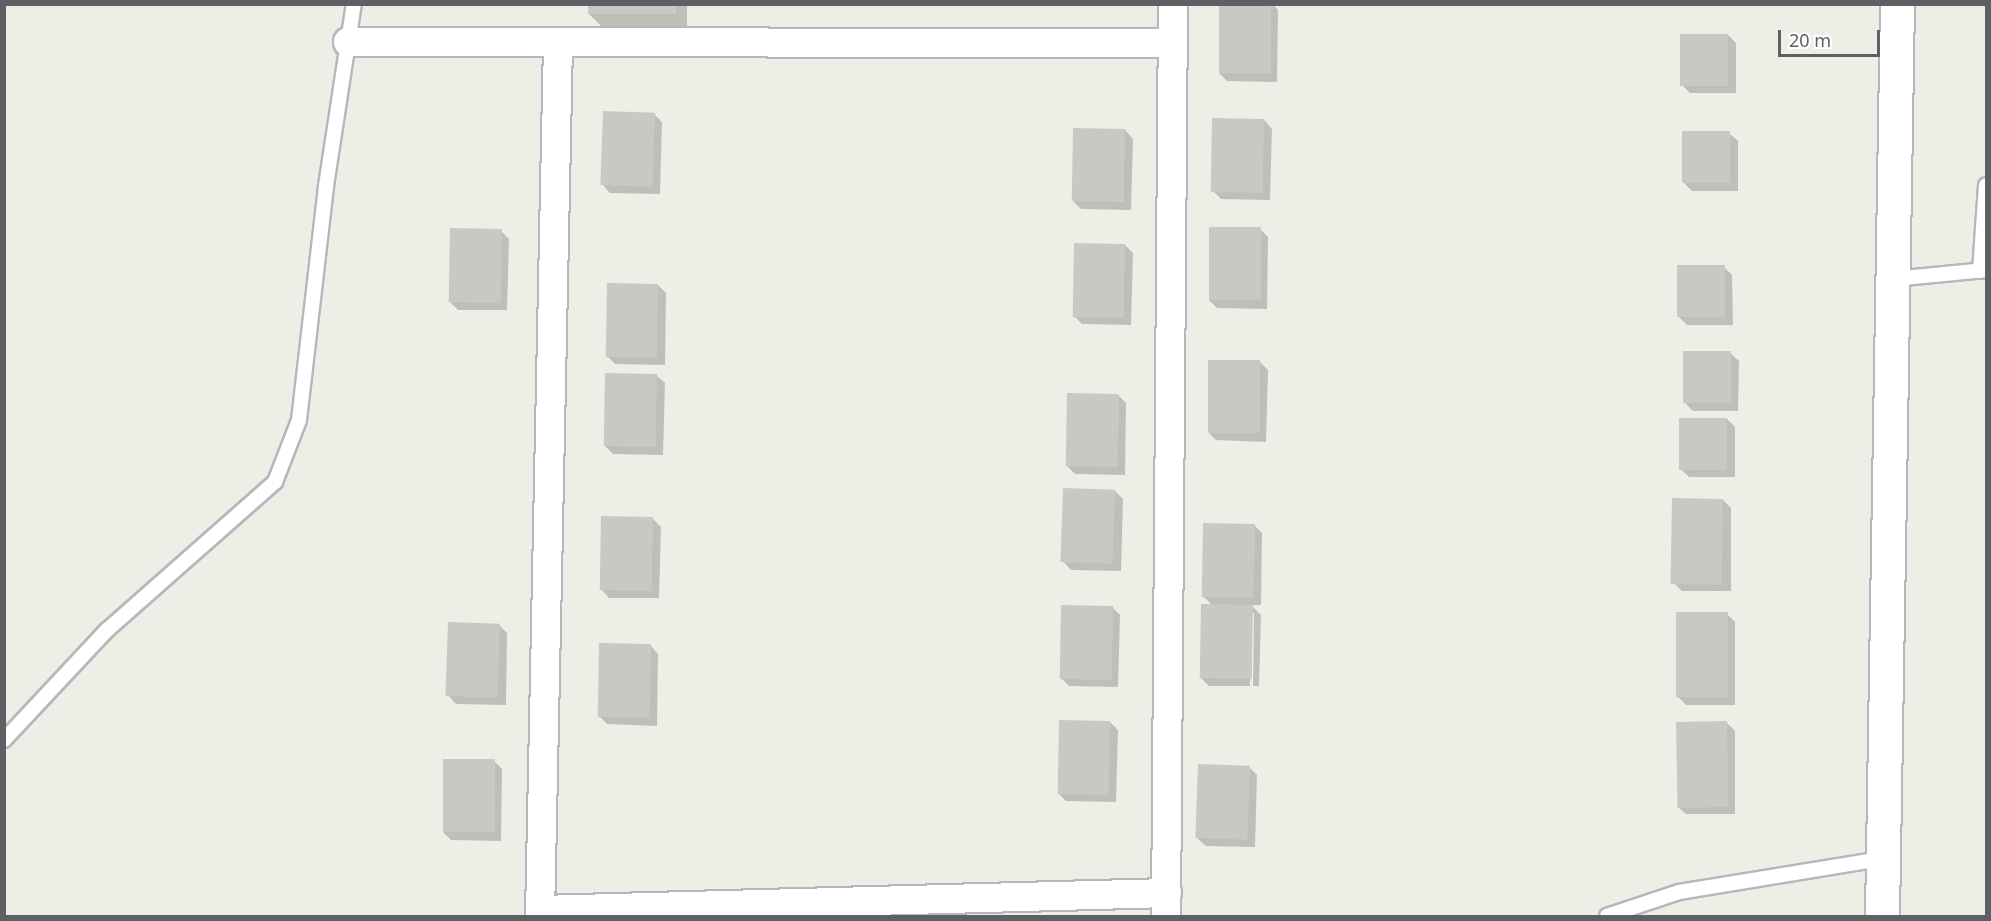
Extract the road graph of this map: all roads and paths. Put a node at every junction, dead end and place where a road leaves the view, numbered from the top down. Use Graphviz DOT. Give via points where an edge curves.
graph roads {
  1 [pos="354,4"];
  2 [pos="1173,4"];
  3 [pos="1897,4"];
  4 [pos="348,42"];
  5 [pos="558,42"];
  6 [pos="1172,43"];
  7 [pos="1986,185"];
  8 [pos="1983,271"];
  9 [pos="1892,279"];
  10 [pos="4,740"];
  11 [pos="1881,859"];
  12 [pos="1167,905"];
  13 [pos="540,914"];
  14 [pos="1607,916"];
  15 [pos="1882,916"];
  1 -- 4 [label="lane"];
  2 -- 6 [label="street"];
  3 -- 9 [label="street"];
  4 -- 5 [label="street"];
  4 -- 10 [label="lane" via="326,186 299,420 274,482 107,630"];
  5 -- 6 [label="street"];
  5 -- 13 [label="street"];
  6 -- 12 [label="street"];
  7 -- 8 [label="lane"];
  8 -- 9 [label="lane"];
  9 -- 11 [label="street"];
  11 -- 14 [label="lane" via="1679,892"];
  11 -- 15 [label="street"];
  12 -- 13 [label="street"];
}
